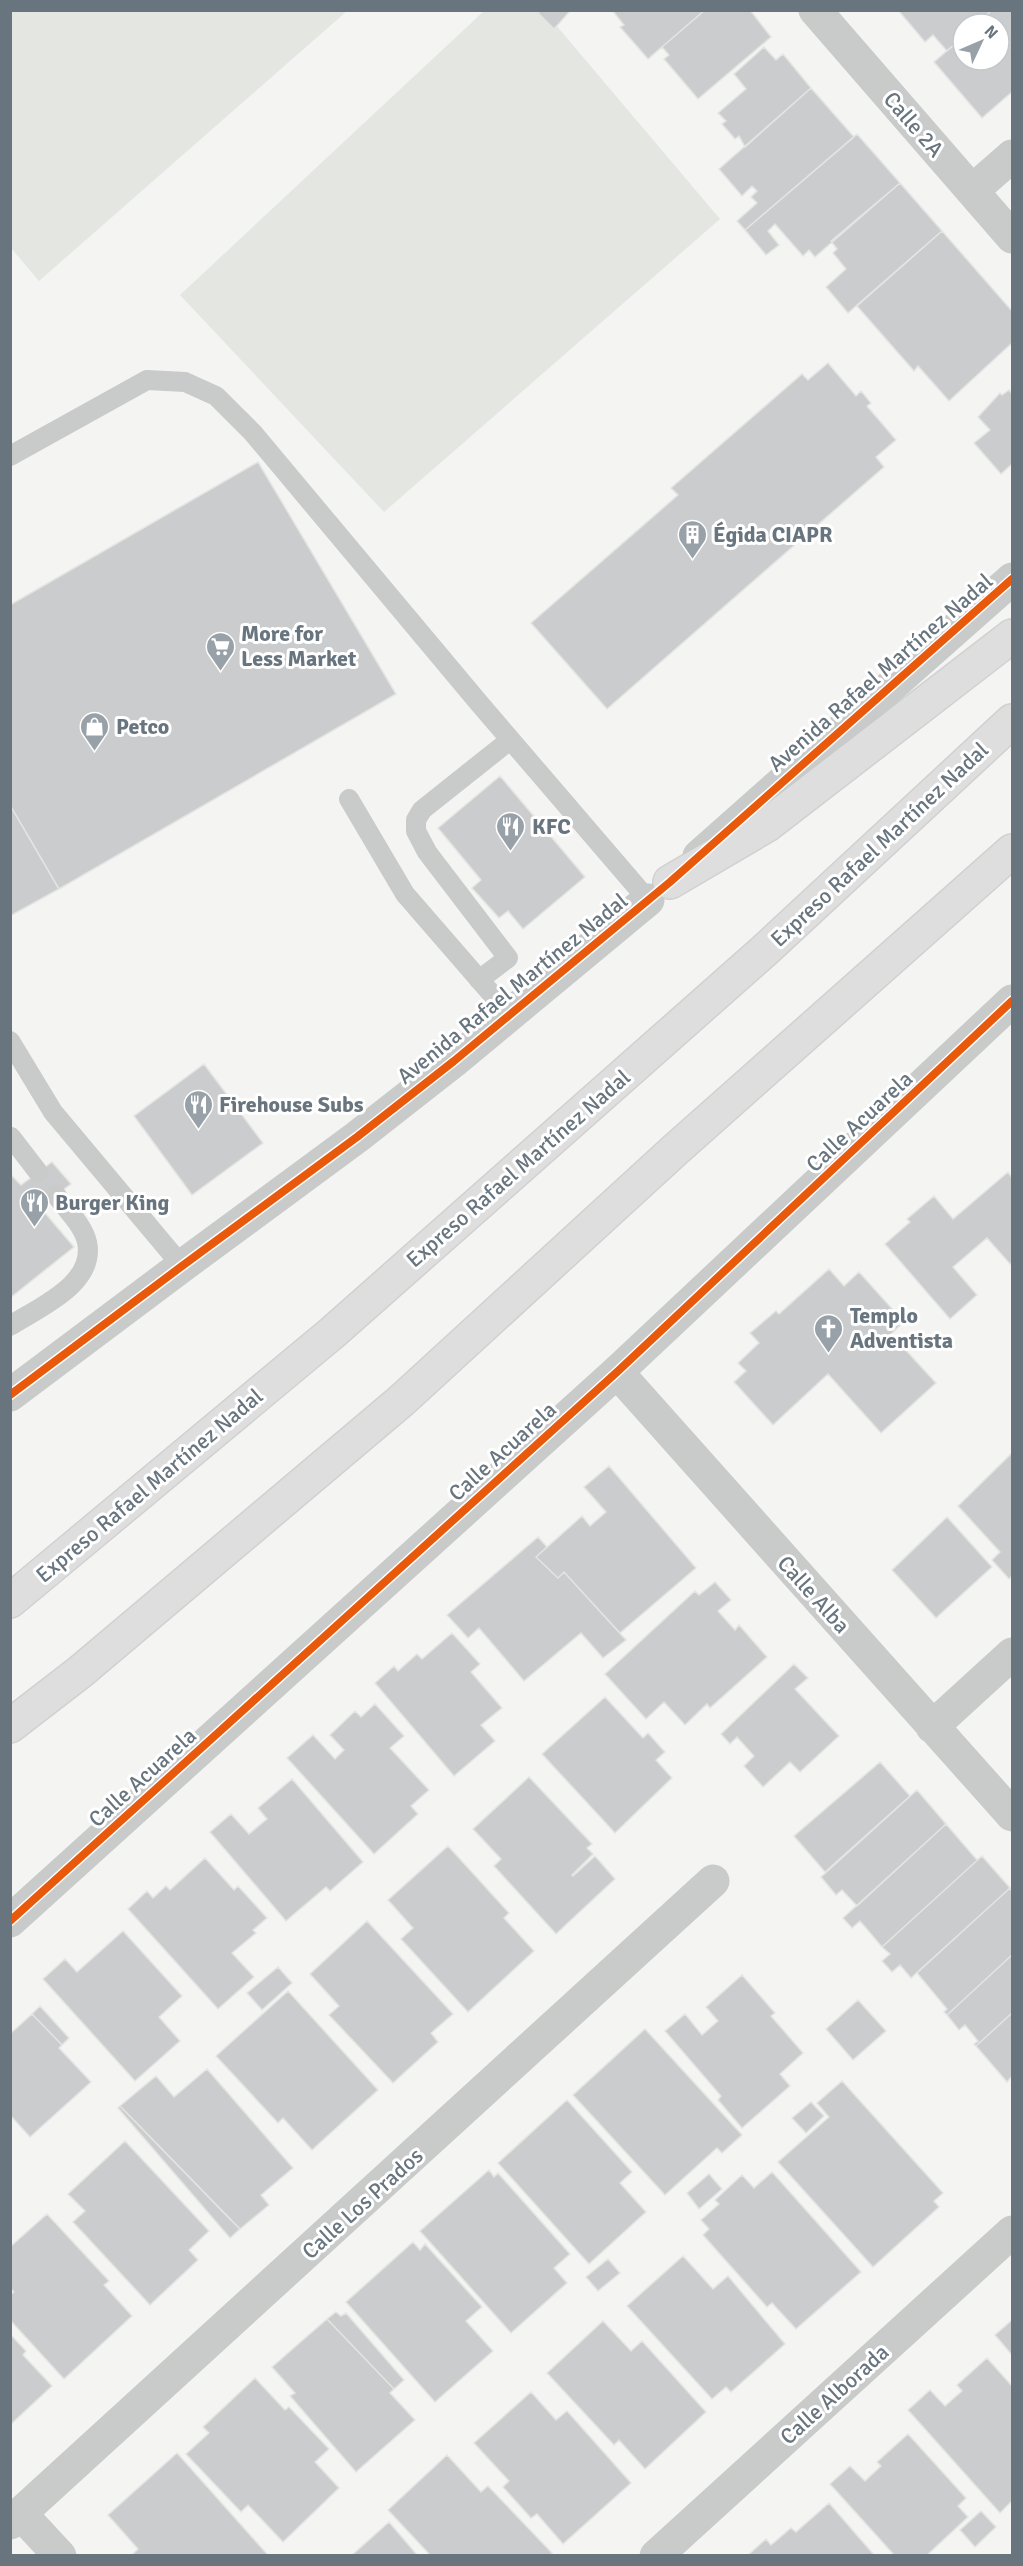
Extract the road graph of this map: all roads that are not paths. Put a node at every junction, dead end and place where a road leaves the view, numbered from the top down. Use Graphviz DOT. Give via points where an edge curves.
graph roads {
  1 [pos="815,10"];
  2 [pos="1012,156"];
  3 [pos="972,191"];
  4 [pos="1012,237"];
  5 [pos="10,456"];
  6 [pos="1012,579"];
  7 [pos="1012,636"];
  8 [pos="1012,721"];
  9 [pos="510,740"];
  10 [pos="349,799"];
  11 [pos="1012,851"];
  12 [pos="659,891"];
  13 [pos="479,980"];
  14 [pos="1012,1002"];
  15 [pos="510,1015"];
  16 [pos="10,1041"];
  17 [pos="11,1137"];
  18 [pos="38,1172"];
  19 [pos="56,1195"];
  20 [pos="182,1266"];
  21 [pos="10,1326"];
  22 [pos="617,1372"];
  23 [pos="10,1395"];
  24 [pos="10,1601"];
  25 [pos="1012,1654"];
  26 [pos="10,1726"];
  27 [pos="932,1727"];
  28 [pos="1012,1815"];
  29 [pos="713,1881"];
  30 [pos="10,1921"];
  31 [pos="1012,2232"];
  32 [pos="16,2518"];
  33 [pos="60,2556"];
  34 [pos="656,2556"];
  1 -- 3 [label="street, Calle 2A"];
  2 -- 3 [label="street"];
  3 -- 4 [label="street, Calle 2A"];
  5 -- 9 [label="lane" via="147,380 185,382 216,396 254,433"];
  6 -- 12 [label="street, Avenida Rafael Martínez Nadal"];
  7 -- 12 [label="highway" via="767,825"];
  8 -- 24 [label="highway, Expreso Rafael Martínez Nadal" via="764,951 332,1333"];
  9 -- 12 [label="lane"];
  9 -- 13 [label="lane" via="422,810 416,820 416,831 427,852 508,958"];
  10 -- 13 [label="lane" via="405,894"];
  11 -- 26 [label="highway" via="675,1150 401,1401 80,1672"];
  12 -- 15 [label="street, Avenida Rafael Martínez Nadal"];
  13 -- 15 [label="lane"];
  14 -- 22 [label="street, Calle Acuarela"];
  15 -- 20 [label="street, Avenida Rafael Martínez Nadal" via="357,1137"];
  16 -- 20 [label="lane" via="53,1112"];
  17 -- 18 [label="lane"];
  19 -- 21 [label="lane" via="80,1226 87,1240 88,1257 74,1282 61,1294"];
  20 -- 23 [label="street, Avenida Rafael Martínez Nadal"];
  22 -- 27 [label="street, Calle Alba"];
  22 -- 30 [label="street, Calle Acuarela"];
  25 -- 27 [label="street"];
  27 -- 28 [label="street, Calle Alba"];
  29 -- 32 [label="street, Calle Los Prados"];
  31 -- 34 [label="street, Calle Alborada"];
  32 -- 33 [label="street"];
}
